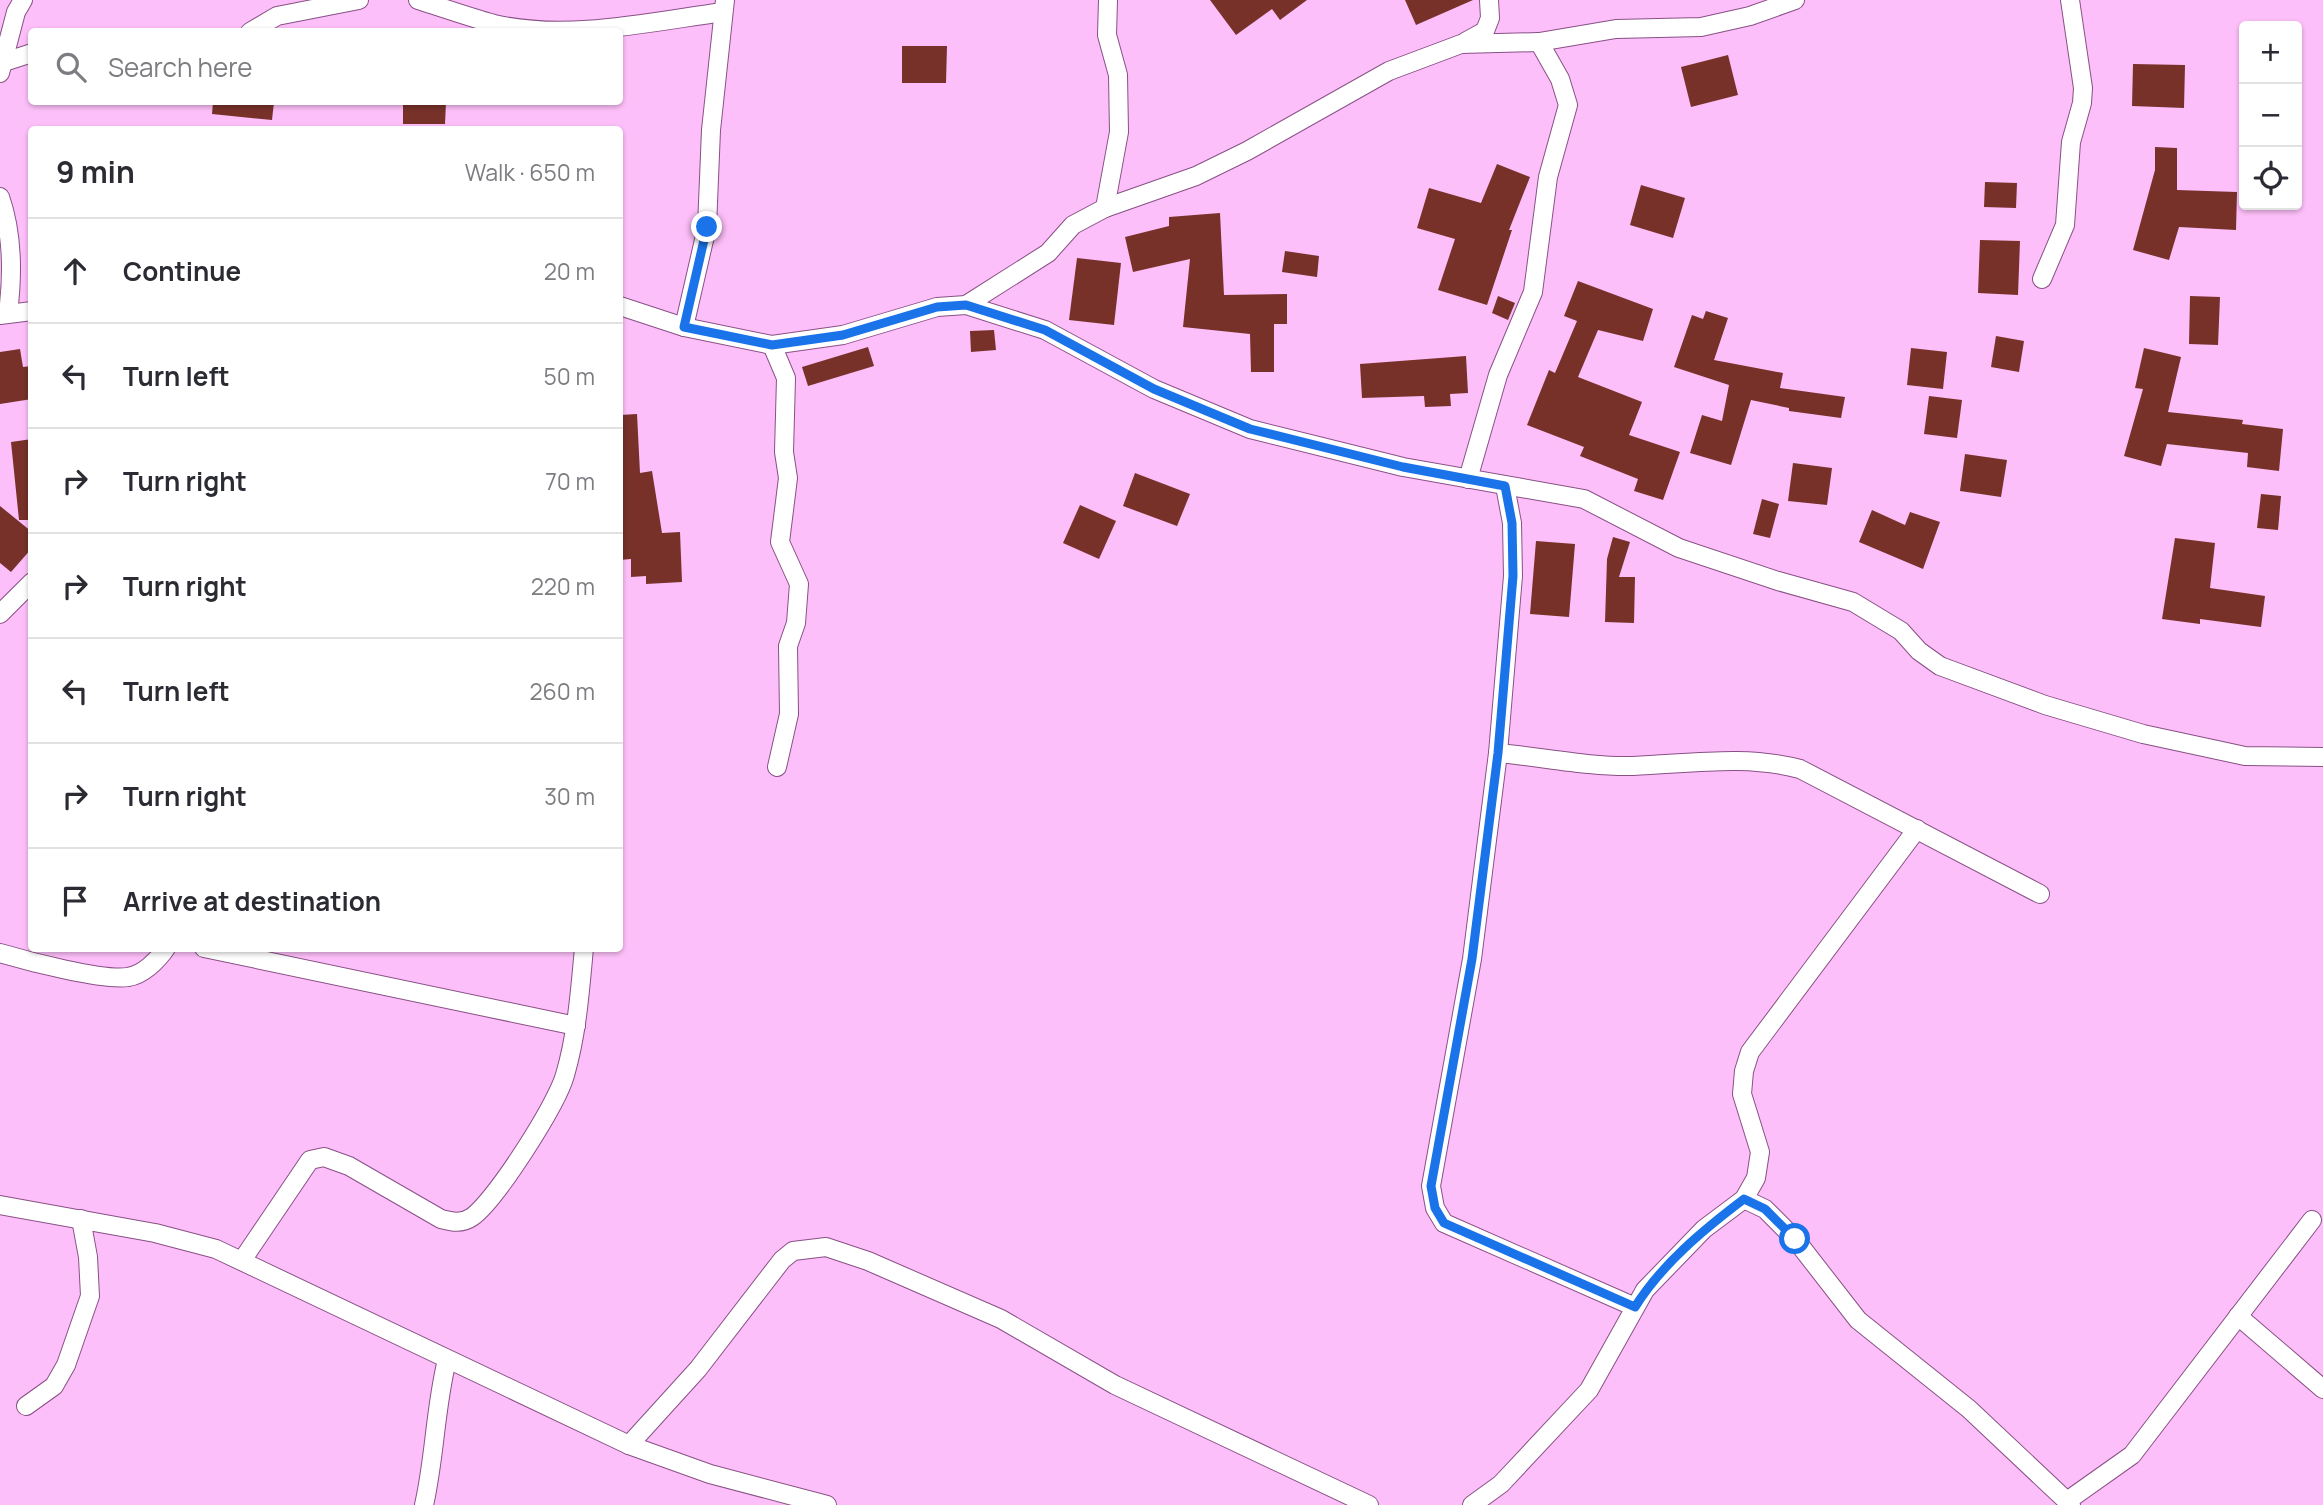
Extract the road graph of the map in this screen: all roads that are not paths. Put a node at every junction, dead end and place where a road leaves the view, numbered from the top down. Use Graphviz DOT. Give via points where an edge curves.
graph roads {
  1 [pos="23,0"];
  2 [pos="359,0"];
  3 [pos="418,0"];
  4 [pos="1108,0"];
  5 [pos="1489,0"];
  6 [pos="1795,0"];
  7 [pos="2070,0"];
  8 [pos="724,6"];
  9 [pos="256,28"];
  10 [pos="527,28"];
  11 [pos="589,28"];
  12 [pos="1539,42"];
  13 [pos="1461,44"];
  14 [pos="28,55"];
  15 [pos="2,68"];
  16 [pos="0,197"];
  17 [pos="1105,208"];
  18 [pos="2042,279"];
  19 [pos="966,305"];
  20 [pos="623,307"];
  21 [pos="28,311"];
  22 [pos="4,314"];
  23 [pos="684,327"];
  24 [pos="772,345"];
  25 [pos="1468,480"];
  26 [pos="1505,486"];
  27 [pos="28,586"];
  28 [pos="0,614"];
  29 [pos="1498,753"];
  30 [pos="2323,757"];
  31 [pos="778,767"];
  32 [pos="1917,830"];
  33 [pos="2040,894"];
  34 [pos="163,952"];
  35 [pos="223,952"];
  36 [pos="584,952"];
  37 [pos="0,953"];
  38 [pos="576,1026"];
  39 [pos="1744,1199"];
  40 [pos="0,1205"];
  41 [pos="81,1219"];
  42 [pos="2312,1220"];
  43 [pos="243,1259"];
  44 [pos="1635,1307"];
  45 [pos="2238,1316"];
  46 [pos="447,1360"];
  47 [pos="2323,1389"];
  48 [pos="26,1406"];
  49 [pos="629,1445"];
  50 [pos="2069,1503"];
  51 [pos="424,1505"];
  52 [pos="827,1505"];
  53 [pos="1369,1505"];
  54 [pos="1472,1505"];
  1 -- 15 [label="street"];
  2 -- 9 [label="street" via="276,16"];
  3 -- 10 [label="street" via="496,24"];
  4 -- 17 [label="street" via="1107,35 1118,75 1119,132"];
  5 -- 13 [label="street" via="1485,31"];
  6 -- 12 [label="street" via="1701,27 1616,29"];
  7 -- 18 [label="street" via="2082,103 2071,142 2065,225"];
  8 -- 11 [label="street"];
  8 -- 23 [label="street" via="707,227"];
  12 -- 13 [label="street"];
  12 -- 25 [label="street" via="1560,79 1568,105 1548,177 1533,292 1498,375"];
  13 -- 17 [label="street" via="1389,71 1196,176"];
  14 -- 15 [label="street"];
  16 -- 22 [label="street" via="14,269"];
  17 -- 19 [label="street" via="1073,225 1048,253"];
  19 -- 24 [label="street" via="937,307 843,335"];
  19 -- 25 [label="street" via="1045,330 1154,389 1250,429"];
  20 -- 23 [label="street"];
  21 -- 22 [label="street"];
  23 -- 24 [label="street"];
  24 -- 31 [label="street" via="786,378 788,478 780,542 799,584 796,623 788,646 789,715"];
  25 -- 26 [label="street"];
  26 -- 29 [label="street" via="1512,523 1513,576"];
  26 -- 30 [label="street" via="1584,499 1679,548 1853,602 1901,631 1940,666 2045,705 2143,734 2245,756"];
  27 -- 28 [label="street"];
  29 -- 32 [label="street" via="1620,765 1775,762 1800,769"];
  29 -- 44 [label="street" via="1472,959 1431,1186 1435,1208 1444,1223 1483,1243"];
  32 -- 33 [label="street"];
  32 -- 39 [label="street" via="1749,1052 1742,1094 1760,1152 1756,1178"];
  34 -- 37 [label="street" via="157,962 129,977 45,965"];
  35 -- 38 [label="street"];
  36 -- 38 [label="street"];
  38 -- 43 [label="street" via="552,1109 472,1217 458,1223 441,1219 324,1157 310,1160"];
  39 -- 44 [label="street" via="1704,1229"];
  39 -- 50 [label="street" via="1765,1209 1795,1239 1858,1320 1969,1409"];
  40 -- 41 [label="street"];
  41 -- 43 [label="street" via="155,1233"];
  41 -- 48 [label="street" via="90,1296 54,1386"];
  42 -- 45 [label="street"];
  43 -- 46 [label="street"];
  44 -- 54 [label="street" via="1589,1390 1501,1484"];
  45 -- 47 [label="street"];
  45 -- 50 [label="street" via="2132,1455"];
  46 -- 49 [label="street"];
  46 -- 51 [label="street"];
  49 -- 52 [label="street" via="710,1474"];
  49 -- 53 [label="street" via="698,1369 782,1260 793,1251 826,1247 1001,1319 1115,1385"];
}
